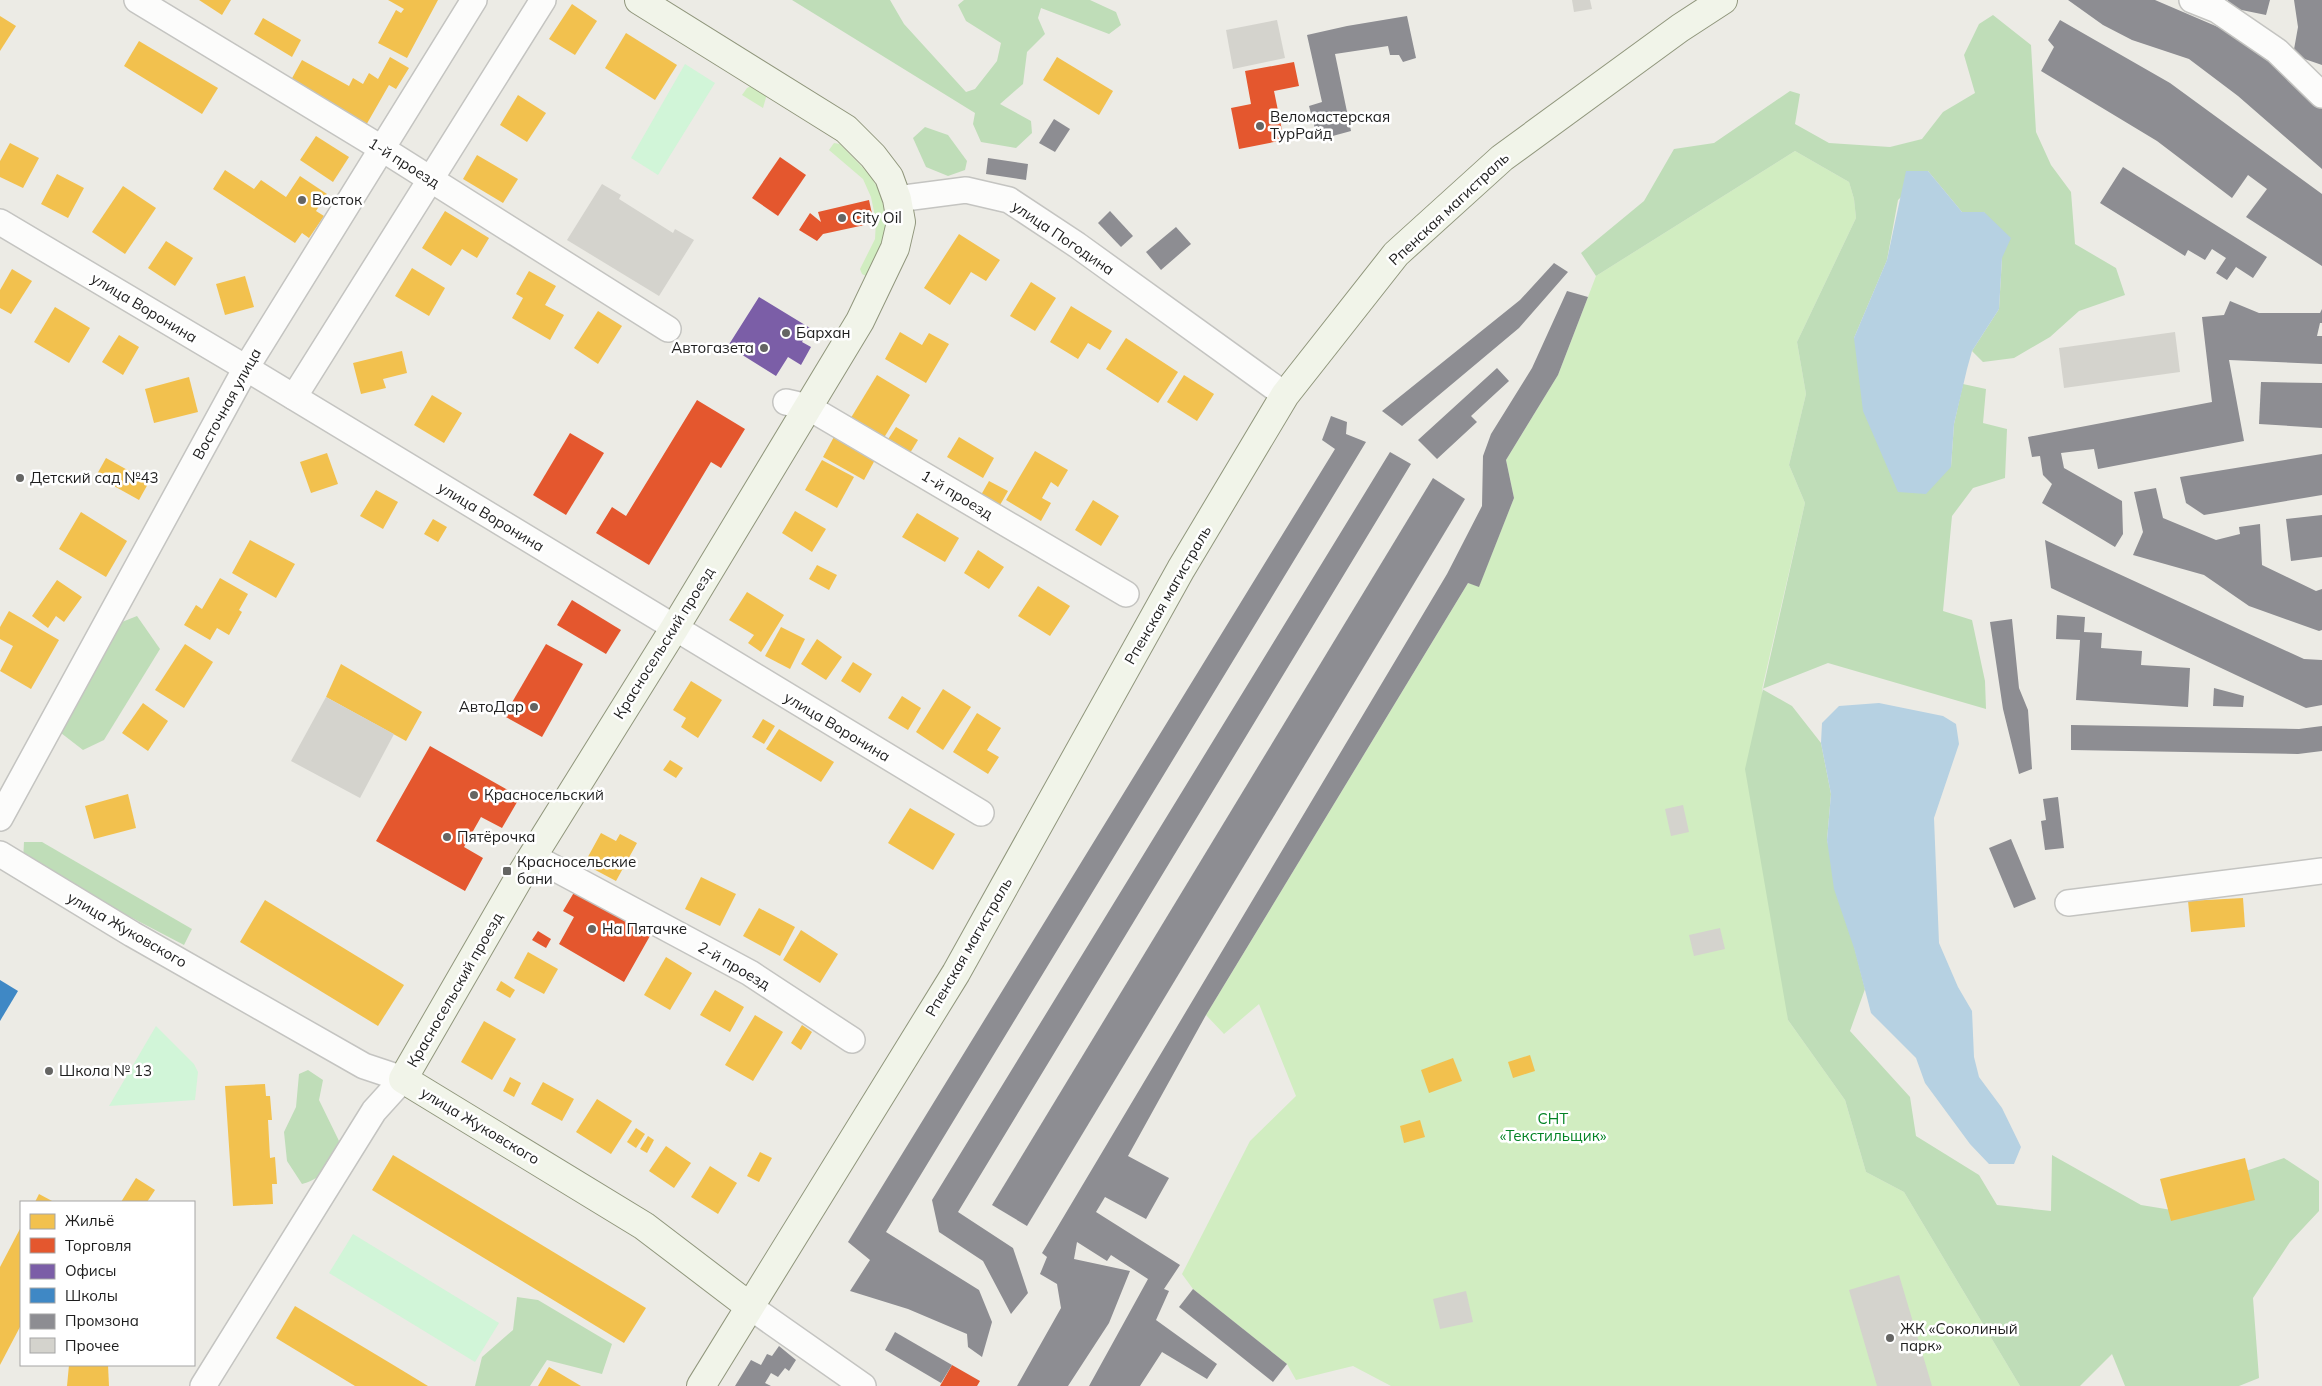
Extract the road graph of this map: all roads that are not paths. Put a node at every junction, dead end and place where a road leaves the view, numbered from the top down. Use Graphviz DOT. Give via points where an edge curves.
graph roads {
  1 [pos="137,0"];
  2 [pos="474,0"];
  3 [pos="544,0"];
  4 [pos="639,0"];
  5 [pos="1723,0"];
  6 [pos="2192,0"];
  7 [pos="2322,95"];
  8 [pos="381,148"];
  9 [pos="430,179"];
  10 [pos="897,199"];
  11 [pos="0,222"];
  12 [pos="668,329"];
  13 [pos="246,368"];
  14 [pos="1285,395"];
  15 [pos="294,397"];
  16 [pos="797,405"];
  17 [pos="1126,594"];
  18 [pos="674,629"];
  19 [pos="981,813"];
  20 [pos="0,818"];
  21 [pos="0,854"];
  22 [pos="532,856"];
  23 [pos="2322,871"];
  24 [pos="2068,903"];
  25 [pos="852,1040"];
  26 [pos="403,1079"];
  27 [pos="749,1306"];
  28 [pos="203,1386"];
  29 [pos="701,1386"];
  30 [pos="863,1386"];
  1 -- 8 [label="street, 1-й проезд"];
  2 -- 8 [label="street, Восточная улица"];
  3 -- 9 [label="street"];
  4 -- 10 [label="street" via="846,130 889,177"];
  5 -- 14 [label="street, Рпенская магистраль" via="1502,158 1396,254"];
  6 -- 7 [label="street" via="2216,10 2276,50"];
  8 -- 9 [label="street, 1-й проезд"];
  8 -- 13 [label="street, Восточная улица"];
  9 -- 12 [label="street, 1-й проезд"];
  9 -- 15 [label="street"];
  10 -- 14 [label="street, улица Погодина" via="966,190 1009,200"];
  10 -- 16 [label="street, Красносельский проезд" via="901,222 895,248 860,321"];
  11 -- 13 [label="street, улица Воронина"];
  13 -- 15 [label="street, улица Воронина"];
  13 -- 20 [label="street, Восточная улица"];
  14 -- 27 [label="street, Рпенская магистраль" via="1181,569 956,973"];
  15 -- 18 [label="street, улица Воронина"];
  16 -- 17 [label="street, 1-й проезд"];
  16 -- 18 [label="street, Красносельский проезд"];
  18 -- 19 [label="street, улица Воронина"];
  18 -- 22 [label="street, Красносельский проезд"];
  21 -- 26 [label="street, улица Жуковского" via="132,934 364,1066"];
  22 -- 25 [label="street, 2-й проезд" via="750,973"];
  22 -- 26 [label="street, Красносельский проезд"];
  23 -- 24 [label="street"];
  26 -- 27 [label="street, улица Жуковского" via="644,1226"];
  26 -- 28 [label="street" via="374,1110"];
  27 -- 29 [label="street, Рпенская магистраль"];
  27 -- 30 [label="street, улица Жуковского"];
}
